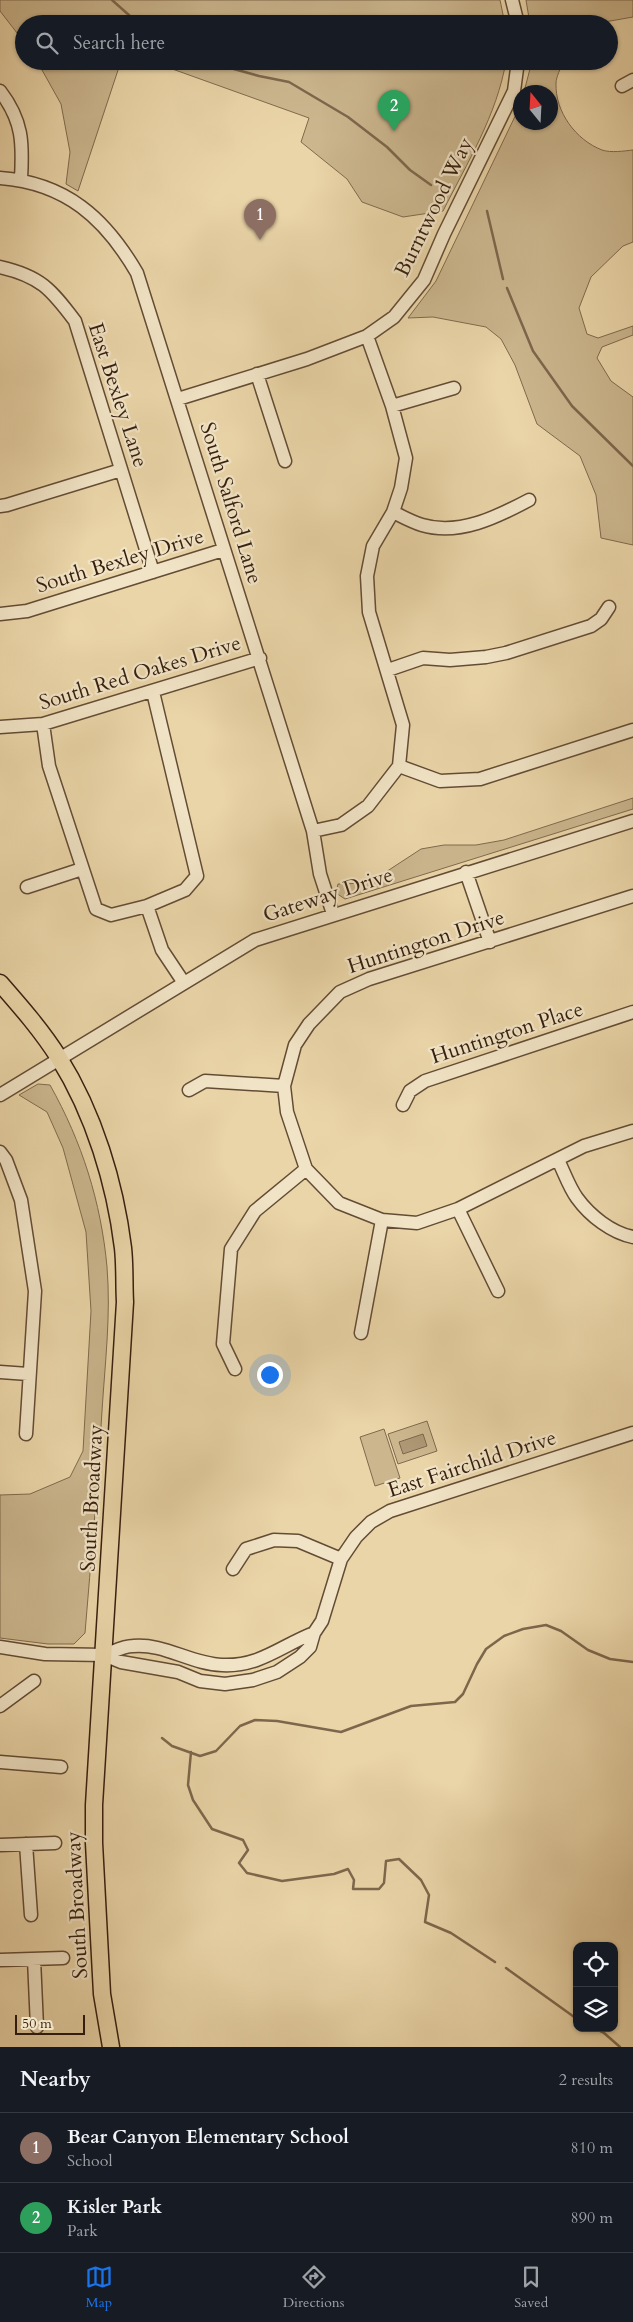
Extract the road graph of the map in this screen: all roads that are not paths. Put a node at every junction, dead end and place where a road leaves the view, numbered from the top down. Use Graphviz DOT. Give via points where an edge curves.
graph roads {
  1 [pos="512,0"];
  2 [pos="516,15"];
  3 [pos="517,70"];
  4 [pos="0,91"];
  5 [pos="0,178"];
  6 [pos="21,180"];
  7 [pos="0,267"];
  8 [pos="367,336"];
  9 [pos="257,374"];
  10 [pos="454,388"];
  11 [pos="178,399"];
  12 [pos="392,406"];
  13 [pos="285,461"];
  14 [pos="121,470"];
  15 [pos="529,500"];
  16 [pos="0,506"];
  17 [pos="394,512"];
  18 [pos="223,550"];
  19 [pos="153,572"];
  20 [pos="609,607"];
  21 [pos="0,614"];
  22 [pos="260,658"];
  23 [pos="388,670"];
  24 [pos="153,692"];
  25 [pos="43,724"];
  26 [pos="0,727"];
  27 [pos="633,730"];
  28 [pos="399,766"];
  29 [pos="633,821"];
  30 [pos="313,831"];
  31 [pos="82,869"];
  32 [pos="466,872"];
  33 [pos="27,887"];
  34 [pos="633,896"];
  35 [pos="147,906"];
  36 [pos="333,914"];
  37 [pos="490,942"];
  38 [pos="0,983"];
  39 [pos="184,983"];
  40 [pos="633,1012"];
  41 [pos="60,1059"];
  42 [pos="284,1086"];
  43 [pos="189,1090"];
  44 [pos="0,1095"];
  45 [pos="403,1104"];
  46 [pos="633,1131"];
  47 [pos="0,1152"];
  48 [pos="558,1160"];
  49 [pos="306,1169"];
  50 [pos="458,1209"];
  51 [pos="382,1220"];
  52 [pos="633,1237"];
  53 [pos="498,1291"];
  54 [pos="361,1333"];
  55 [pos="235,1369"];
  56 [pos="0,1372"];
  57 [pos="28,1374"];
  58 [pos="633,1433"];
  59 [pos="26,1434"];
  60 [pos="341,1559"];
  61 [pos="233,1569"];
  62 [pos="314,1633"];
  63 [pos="0,1647"];
  64 [pos="104,1655"];
  65 [pos="34,1681"];
  66 [pos="0,1706"];
  67 [pos="0,1762"];
  68 [pos="61,1767"];
  69 [pos="55,1843"];
  70 [pos="26,1844"];
  71 [pos="0,1845"];
  72 [pos="31,1915"];
  73 [pos="63,1958"];
  74 [pos="34,1959"];
  75 [pos="0,1960"];
  76 [pos="37,2027"];
  77 [pos="111,2047"];
  1 -- 2 [label="street"];
  3 -- 8 [label="street, Burntwood Way" via="514,91 424,280 394,317"];
  4 -- 6 [label="street" via="19,124 23,146"];
  5 -- 6 [label="street, South Salford Lane"];
  6 -- 11 [label="street, South Salford Lane" via="52,189 82,206 122,247 137,273"];
  7 -- 14 [label="street, East Bexley Lane" via="23,273 43,284 75,321"];
  8 -- 9 [label="street, Burntwood Way"];
  8 -- 12 [label="street"];
  9 -- 11 [label="street, Burntwood Way"];
  9 -- 13 [label="street"];
  10 -- 12 [label="street"];
  11 -- 18 [label="street, South Salford Lane"];
  12 -- 17 [label="street" via="406,458"];
  14 -- 16 [label="street"];
  14 -- 19 [label="street, East Bexley Lane"];
  15 -- 17 [label="street" via="495,518 458,528 423,526"];
  17 -- 23 [label="street" via="373,546 367,576 369,612"];
  18 -- 19 [label="street, South Bexley Drive"];
  18 -- 22 [label="street, South Salford Lane"];
  19 -- 21 [label="street, South Bexley Drive" via="27,611"];
  20 -- 23 [label="street" via="591,626 506,653 450,660 423,658"];
  22 -- 24 [label="street, South Red Oakes Drive"];
  22 -- 30 [label="street, South Salford Lane"];
  23 -- 28 [label="street" via="404,725"];
  24 -- 25 [label="street, South Red Oakes Drive"];
  24 -- 35 [label="street" via="197,876 185,890"];
  25 -- 26 [label="street, South Red Oakes Drive"];
  25 -- 31 [label="street" via="49,766"];
  27 -- 28 [label="street" via="480,779 440,781"];
  28 -- 30 [label="street" via="368,806 341,825"];
  29 -- 32 [label="street, Gateway Drive"];
  30 -- 36 [label="street, South Salford Lane" via="320,874"];
  31 -- 33 [label="street"];
  31 -- 35 [label="street" via="96,909 111,915"];
  32 -- 36 [label="street, Gateway Drive"];
  32 -- 37 [label="street"];
  34 -- 37 [label="street, Huntington Drive"];
  35 -- 39 [label="street" via="162,950"];
  36 -- 39 [label="street, Gateway Drive" via="255,940"];
  37 -- 42 [label="street, Huntington Drive" via="369,979 340,992 309,1024 295,1045"];
  38 -- 41 [label="main road, South Broadway"];
  39 -- 41 [label="street, Gateway Drive"];
  40 -- 45 [label="street, Huntington Place" via="426,1081 410,1091"];
  41 -- 44 [label="street, Gateway Drive"];
  41 -- 64 [label="main road, South Broadway" via="98,1142 110,1181 123,1250 125,1302"];
  42 -- 43 [label="street" via="205,1081"];
  42 -- 49 [label="street, Huntington Drive" via="287,1112"];
  46 -- 48 [label="street, Huntington Drive" via="584,1146"];
  47 -- 57 [label="street" via="21,1200 35,1291"];
  48 -- 50 [label="street, Huntington Drive"];
  48 -- 52 [label="street" via="576,1198 599,1221"];
  49 -- 51 [label="street, Huntington Drive" via="339,1203"];
  49 -- 55 [label="street" via="255,1211 231,1249 223,1344"];
  50 -- 51 [label="street, Huntington Drive" via="417,1223"];
  50 -- 53 [label="street"];
  51 -- 54 [label="street"];
  56 -- 57 [label="street"];
  57 -- 59 [label="street"];
  58 -- 60 [label="street, East Fairchild Drive" via="390,1511 356,1537"];
  60 -- 61 [label="street" via="298,1541 274,1540 246,1549"];
  60 -- 62 [label="street, East Fairchild Drive" via="322,1620"];
  62 -- 64 [label="street" via="272,1655 235,1665 204,1662 153,1646 131,1646"];
  62 -- 64 [label="street, East Fairchild Drive" via="310,1647 277,1672 225,1684 200,1681 178,1672 121,1662"];
  63 -- 64 [label="street" via="45,1654"];
  64 -- 77 [label="main road, South Broadway" via="94,1842 102,1994"];
  65 -- 66 [label="street"];
  67 -- 68 [label="street"];
  69 -- 70 [label="street"];
  70 -- 71 [label="street"];
  70 -- 72 [label="street"];
  73 -- 74 [label="street"];
  74 -- 75 [label="street"];
  74 -- 76 [label="street"];
}
